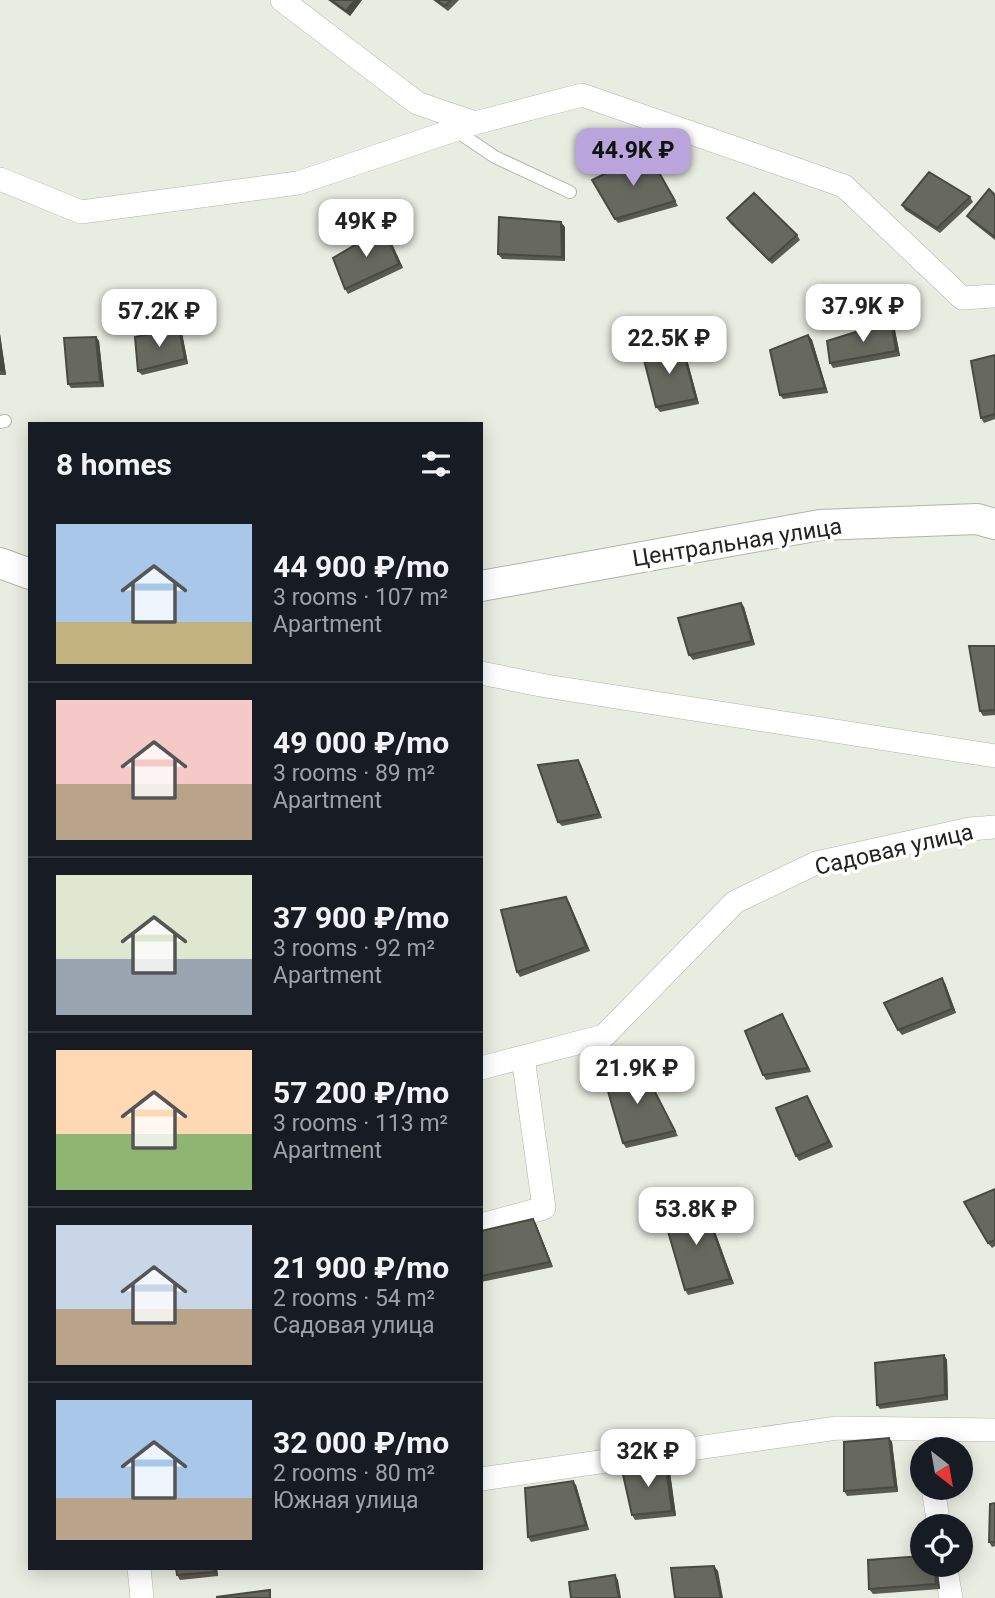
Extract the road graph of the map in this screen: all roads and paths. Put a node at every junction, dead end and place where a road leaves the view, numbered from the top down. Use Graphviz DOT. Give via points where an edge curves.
graph roads {
  1 [pos="282,0"];
  2 [pos="465,126"];
  3 [pos="0,179"];
  4 [pos="570,192"];
  5 [pos="995,296"];
  6 [pos="995,524"];
  7 [pos="0,563"];
  8 [pos="28,573"];
  9 [pos="483,586"];
  10 [pos="483,673"];
  11 [pos="995,756"];
  12 [pos="995,827"];
  13 [pos="523,1057"];
  14 [pos="483,1067"];
  15 [pos="483,1224"];
  16 [pos="995,1430"];
  17 [pos="910,1437"];
  18 [pos="941,1437"];
  19 [pos="483,1479"];
  20 [pos="139,1570"];
  21 [pos="947,1577"];
  22 [pos="142,1598"];
  23 [pos="951,1598"];
  1 -- 2 [label="street" via="417,103"];
  2 -- 3 [label="street" via="298,183 81,212"];
  2 -- 4 [label="lane" via="495,157"];
  2 -- 5 [label="street" via="582,95 844,186 962,298"];
  6 -- 9 [label="street, Центральная улица" via="977,519 820,525"];
  7 -- 8 [label="street"];
  10 -- 11 [label="street"];
  12 -- 13 [label="street, Садовая улица" via="816,863 736,902 604,1036"];
  13 -- 14 [label="street, Садовая улица"];
  13 -- 15 [label="street" via="544,1208"];
  16 -- 18 [label="street"];
  17 -- 19 [label="street" via="837,1428"];
  20 -- 22 [label="street"];
  21 -- 23 [label="street"];
}
